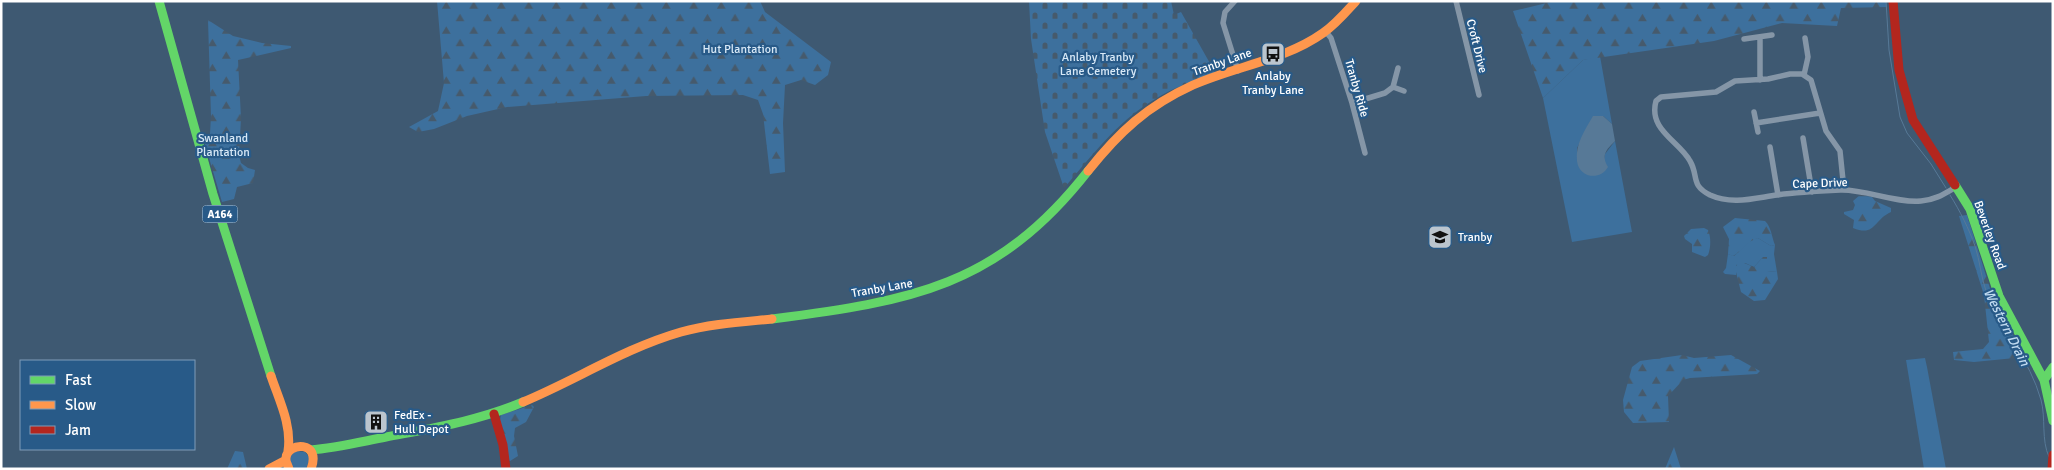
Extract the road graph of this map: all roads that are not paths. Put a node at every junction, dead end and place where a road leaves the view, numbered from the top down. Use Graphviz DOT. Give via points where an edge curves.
graph roads {
  1 [pos="159,1"];
  2 [pos="1235,1"];
  3 [pos="1356,1"];
  4 [pos="1456,1"];
  5 [pos="1893,1"];
  6 [pos="1326,32"];
  7 [pos="1772,35"];
  8 [pos="1760,38"];
  9 [pos="1805,38"];
  10 [pos="1744,39"];
  11 [pos="1398,68"];
  12 [pos="1238,71"];
  13 [pos="1804,74"];
  14 [pos="1760,80"];
  15 [pos="1393,86"];
  16 [pos="1404,91"];
  17 [pos="1479,95"];
  18 [pos="1352,103"];
  19 [pos="1754,112"];
  20 [pos="1820,113"];
  21 [pos="1756,123"];
  22 [pos="1758,132"];
  23 [pos="1803,138"];
  24 [pos="1770,147"];
  25 [pos="1365,153"];
  26 [pos="1956,187"];
  27 [pos="1844,190"];
  28 [pos="1812,192"];
  29 [pos="1778,195"];
  30 [pos="2053,367"];
  31 [pos="2044,380"];
  32 [pos="494,414"];
  33 [pos="2053,421"];
  34 [pos="287,424"];
  35 [pos="307,448"];
  36 [pos="337,449"];
  37 [pos="2053,457"];
  38 [pos="288,460"];
  39 [pos="2052,464"];
  40 [pos="312,466"];
  41 [pos="268,469"];
  42 [pos="506,469"];
  43 [pos="2052,469"];
  1 -- 34 [label="main road, A164" via="213,194"];
  2 -- 12 [label="street" via="1224,12 1223,23"];
  3 -- 6 [label="main road, Tranby Lane"];
  4 -- 17 [label="street, Croft Drive"];
  5 -- 26 [label="main road, Beverley Road" via="1899,70 1913,120"];
  6 -- 12 [label="main road, Tranby Lane" via="1292,50"];
  6 -- 18 [label="street, Tranby Ride" via="1331,38"];
  7 -- 8 [label="street"];
  8 -- 10 [label="street"];
  8 -- 14 [label="street"];
  9 -- 13 [label="street" via="1808,57"];
  11 -- 15 [label="street"];
  12 -- 32 [label="main road, Tranby Lane" via="1193,86 1150,107 1122,132 1062,204 1040,225 1005,252 953,282 903,298 701,327 672,335"];
  13 -- 14 [label="street"];
  13 -- 20 [label="street" via="1811,80"];
  14 -- 29 [label="street, Cape Drive" via="1736,81 1716,92 1661,97 1654,108 1660,128 1690,161 1696,183 1711,195 1737,201"];
  15 -- 16 [label="street"];
  15 -- 18 [label="street" via="1385,93"];
  18 -- 25 [label="street, Tranby Ride"];
  19 -- 21 [label="street"];
  20 -- 21 [label="street"];
  20 -- 27 [label="street" via="1826,131 1840,152"];
  21 -- 22 [label="street"];
  23 -- 28 [label="street"];
  24 -- 29 [label="street"];
  26 -- 27 [label="street, Cape Drive" via="1935,199 1919,201"];
  26 -- 31 [label="main road, Beverley Road" via="1970,209 1999,296"];
  27 -- 28 [label="street, Cape Drive"];
  28 -- 29 [label="street, Cape Drive"];
  30 -- 31 [label="main road"];
  31 -- 33 [label="main road, Beverley Road"];
  32 -- 36 [label="main road, Tranby Lane"];
  32 -- 42 [label="main road"];
  34 -- 35 [label="main road, A164"];
  34 -- 38 [label="main road, A164" via="290,438"];
  35 -- 36 [label="main road, Tranby Lane"];
  35 -- 38 [label="main road, Tranby Lane" via="296,446"];
  35 -- 40 [label="main road, A164"];
  36 -- 40 [label="main road, Tranby Lane"];
  37 -- 39 [label="main road"];
  38 -- 41 [label="main road"];
  39 -- 43 [label="main road"];
}
